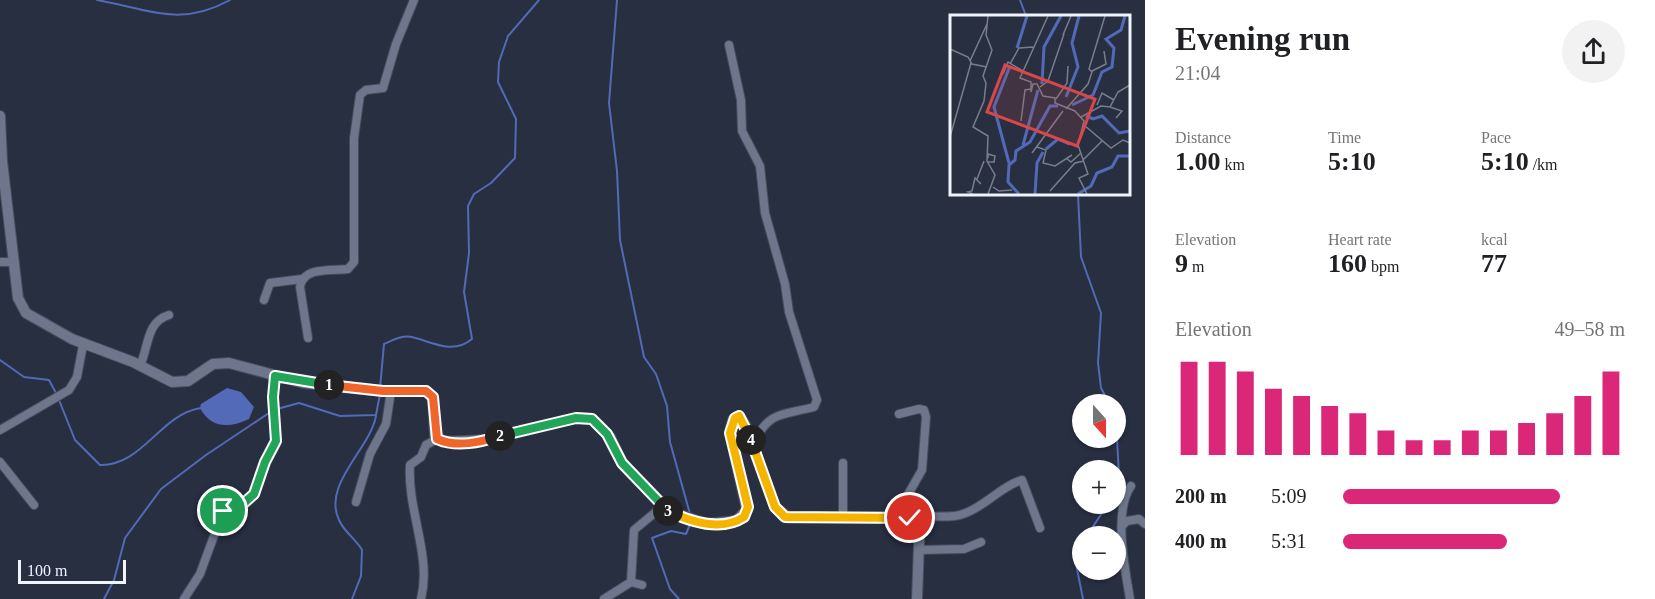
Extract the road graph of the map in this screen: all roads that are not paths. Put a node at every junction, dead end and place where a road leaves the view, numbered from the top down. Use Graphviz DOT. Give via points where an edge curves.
graph roads {
  1 [pos="414,0"];
  2 [pos="729,45"];
  3 [pos="0,116"];
  4 [pos="0,262"];
  5 [pos="13,262"];
  6 [pos="302,279"];
  7 [pos="264,300"];
  8 [pos="169,315"];
  9 [pos="308,338"];
  10 [pos="83,345"];
  11 [pos="140,366"];
  12 [pos="275,376"];
  13 [pos="391,391"];
  14 [pos="899,414"];
  15 [pos="0,430"];
  16 [pos="437,439"];
  17 [pos="752,444"];
  18 [pos="0,462"];
  19 [pos="843,463"];
  20 [pos="1131,486"];
  21 [pos="357,502"];
  22 [pos="34,505"];
  23 [pos="663,506"];
  24 [pos="920,517"];
  25 [pos="843,518"];
  26 [pos="903,519"];
  27 [pos="1145,524"];
  28 [pos="1122,526"];
  29 [pos="1040,528"];
  30 [pos="981,542"];
  31 [pos="918,550"];
  32 [pos="1126,562"];
  33 [pos="631,582"];
  34 [pos="642,585"];
  35 [pos="184,599"];
  36 [pos="421,599"];
  37 [pos="604,599"];
  38 [pos="917,599"];
  39 [pos="1130,599"];
  1 -- 6 [label="street" via="382,89 366,90 360,95 354,138 354,264 348,269 310,272"];
  2 -- 17 [label="street" via="741,100 742,131 760,166 762,199 789,312 817,400 814,407 766,422"];
  3 -- 5 [label="street"];
  4 -- 5 [label="street"];
  5 -- 10 [label="street" via="15,290 23,310"];
  6 -- 7 [label="street" via="270,284"];
  6 -- 9 [label="street"];
  8 -- 11 [label="street" via="152,326"];
  10 -- 11 [label="street"];
  10 -- 15 [label="street" via="77,377 69,390"];
  11 -- 12 [label="street" via="175,382 192,380 217,363 238,364"];
  12 -- 13 [label="street"];
  12 -- 35 [label="street" via="276,441 254,494 244,503 223,511 200,574"];
  13 -- 16 [label="street" via="431,394"];
  13 -- 21 [label="street" via="386,424 371,450"];
  14 -- 26 [label="street" via="919,409 924,410 926,417 922,470 906,498"];
  16 -- 23 [label="street" via="469,443 576,418 592,419 607,434 622,463"];
  16 -- 36 [label="street" via="426,444 421,457 410,465 410,492 424,568"];
  17 -- 23 [label="street" via="743,419 735,418 730,433 748,507 740,519 706,524"];
  17 -- 25 [label="street" via="775,507 782,515"];
  18 -- 22 [label="street"];
  19 -- 25 [label="street"];
  20 -- 28 [label="street" via="1124,501"];
  23 -- 33 [label="street" via="634,530"];
  24 -- 26 [label="street"];
  24 -- 29 [label="street" via="965,514 1022,480"];
  24 -- 31 [label="street"];
  25 -- 26 [label="street"];
  27 -- 28 [label="street" via="1133,519"];
  30 -- 31 [label="street" via="964,549"];
  31 -- 38 [label="street"];
  32 -- 39 [label="street"];
  33 -- 34 [label="street"];
  33 -- 37 [label="street"];
}
